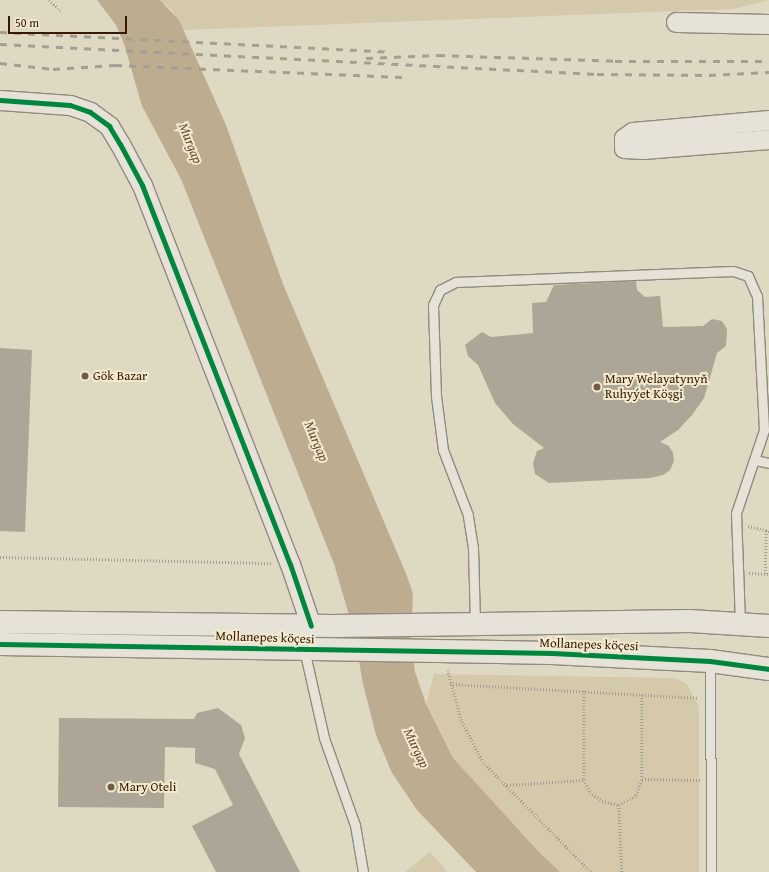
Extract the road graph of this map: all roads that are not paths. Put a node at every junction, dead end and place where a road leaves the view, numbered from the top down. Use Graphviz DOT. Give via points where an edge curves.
graph roads {
  1 [pos="676,22"];
  2 [pos="769,24"];
  3 [pos="0,100"];
  4 [pos="769,120"];
  5 [pos="769,139"];
  6 [pos="755,460"];
  7 [pos="769,463"];
  8 [pos="0,622"];
  9 [pos="475,624"];
  10 [pos="551,624"];
  11 [pos="740,624"];
  12 [pos="311,626"];
  13 [pos="769,626"];
  14 [pos="0,644"];
  15 [pos="304,649"];
  16 [pos="552,653"];
  17 [pos="710,661"];
  18 [pos="769,669"];
  19 [pos="363,872"];
  20 [pos="711,872"];
  1 -- 2 [label="street"];
  3 -- 12 [label="street" via="70,105 90,112 109,126 120,144 142,185 290,564"];
  4 -- 5 [label="street" via="633,132 624,138 624,148 643,149"];
  6 -- 7 [label="lane"];
  6 -- 9 [label="lane" via="764,430 757,296 748,276 733,271 464,282 440,290 433,305 436,396 443,450 468,516 473,548"];
  6 -- 11 [label="lane" via="744,485 737,524"];
  8 -- 12 [label="street, Mollanepes köçesi"];
  9 -- 10 [label="street, Mollanepes köçesi"];
  9 -- 12 [label="street, Mollanepes köçesi"];
  10 -- 11 [label="street, Mollanepes köçesi" via="690,621"];
  10 -- 16 [label="street"];
  11 -- 13 [label="street, Mollanepes köçesi"];
  14 -- 15 [label="street, Mollanepes köçesi"];
  15 -- 16 [label="street, Mollanepes köçesi" via="333,652"];
  15 -- 19 [label="lane" via="324,738 355,825"];
  16 -- 17 [label="street, Mollanepes köçesi"];
  17 -- 18 [label="street, Mollanepes köçesi"];
  17 -- 20 [label="lane"];
}
